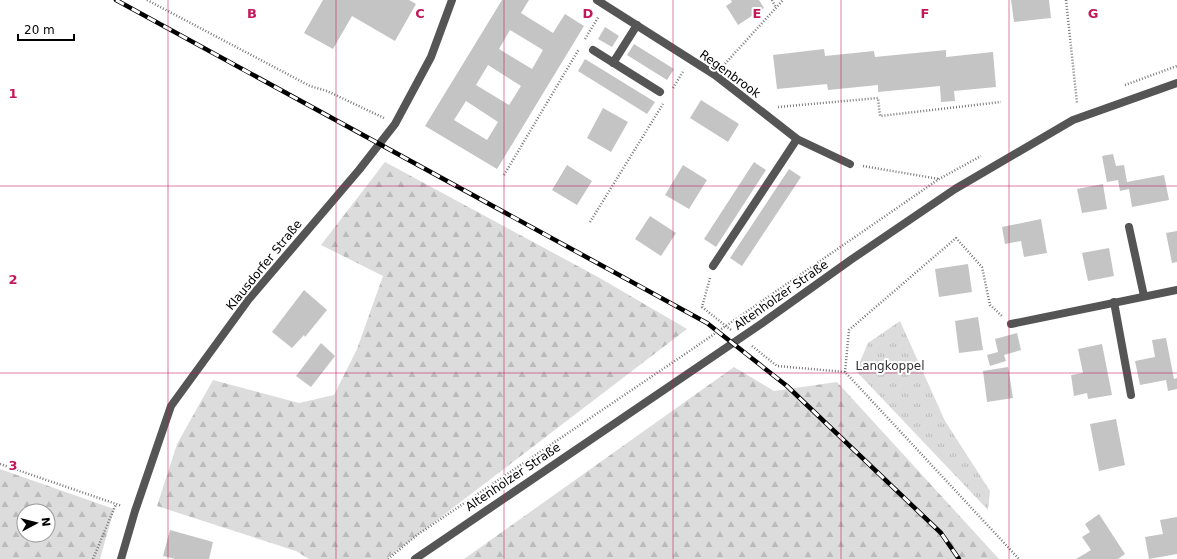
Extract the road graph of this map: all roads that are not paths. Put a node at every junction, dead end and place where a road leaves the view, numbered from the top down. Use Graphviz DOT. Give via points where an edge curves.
graph roads {
  1 [pos="452,0"];
  2 [pos="597,0"];
  3 [pos="637,25"];
  4 [pos="593,50"];
  5 [pos="613,63"];
  6 [pos="1177,83"];
  7 [pos="660,92"];
  8 [pos="797,139"];
  9 [pos="850,164"];
  10 [pos="1128,227"];
  11 [pos="713,266"];
  12 [pos="1177,290"];
  13 [pos="1144,296"];
  14 [pos="1114,302"];
  15 [pos="1011,324"];
  16 [pos="1131,395"];
  17 [pos="121,559"];
  18 [pos="416,559"];
  1 -- 17 [label="street, Klausdorfer Straße" via="431,57 395,124 249,299 172,406"];
  2 -- 3 [label="street, Regenbrook"];
  3 -- 5 [label="street"];
  3 -- 8 [label="street, Regenbrook" via="715,75"];
  4 -- 5 [label="street"];
  5 -- 7 [label="street"];
  6 -- 18 [label="street, Altenholzer Straße" via="1073,120 955,189"];
  8 -- 9 [label="street, Regenbrook"];
  8 -- 11 [label="street"];
  10 -- 13 [label="street"];
  12 -- 13 [label="street"];
  13 -- 14 [label="street"];
  14 -- 15 [label="street"];
  14 -- 16 [label="street"];
}
